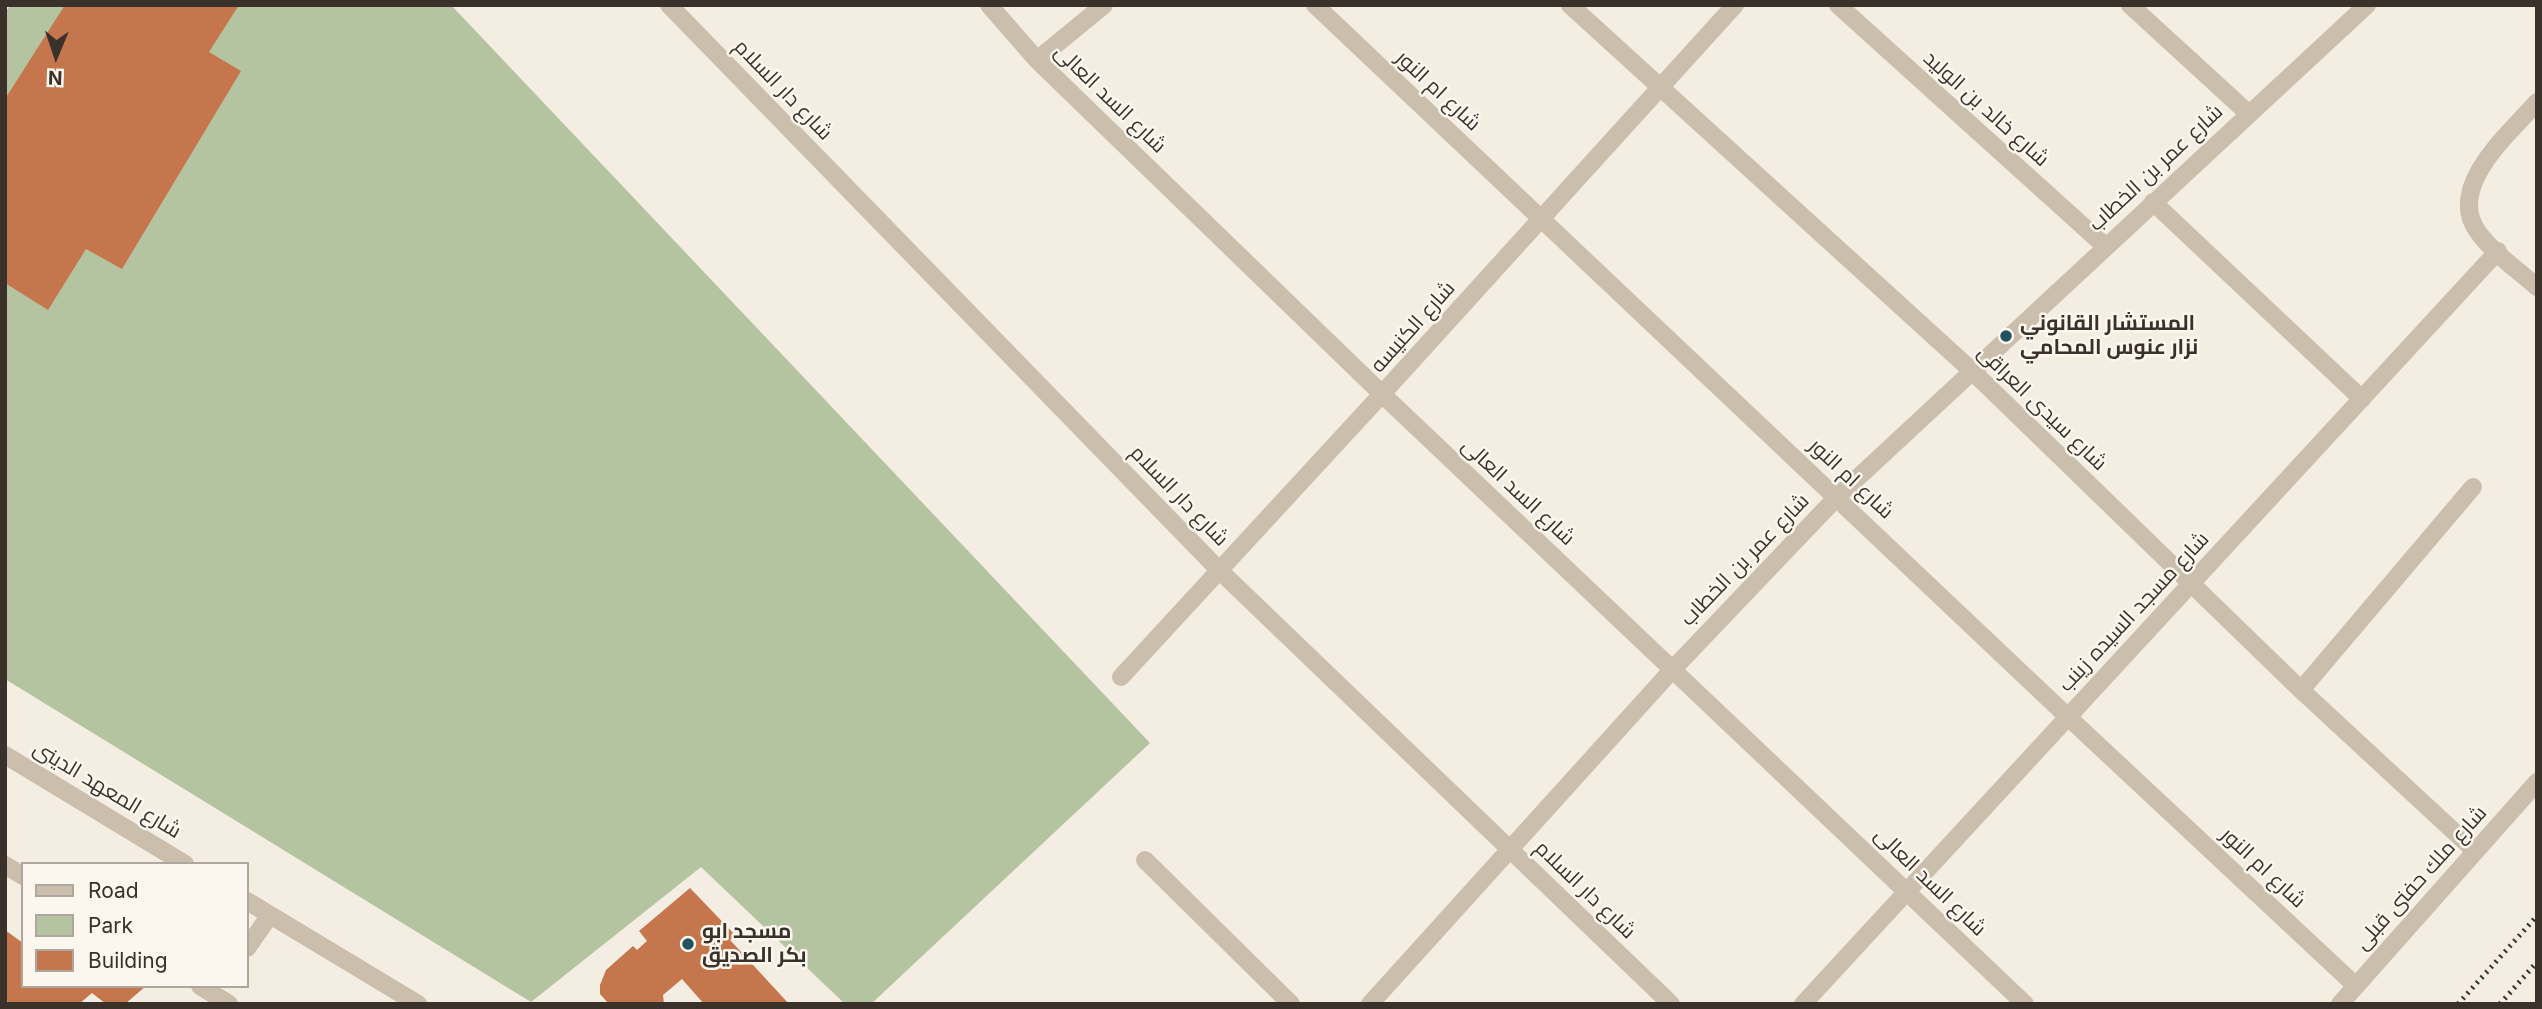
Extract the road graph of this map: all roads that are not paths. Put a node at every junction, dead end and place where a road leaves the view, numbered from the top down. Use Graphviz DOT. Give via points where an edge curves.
graph roads {
  1 [pos="989,5"];
  2 [pos="1104,5"];
  3 [pos="1315,5"];
  4 [pos="1570,5"];
  5 [pos="1735,5"];
  6 [pos="1838,5"];
  7 [pos="2130,5"];
  8 [pos="2367,5"];
  9 [pos="681,9"];
  10 [pos="1037,60"];
  11 [pos="1661,88"];
  12 [pos="2537,102"];
  13 [pos="2249,114"];
  14 [pos="2153,202"];
  15 [pos="1542,220"];
  16 [pos="2105,246"];
  17 [pos="2498,251"];
  18 [pos="2537,287"];
  19 [pos="1971,370"];
  20 [pos="1382,394"];
  21 [pos="2362,399"];
  22 [pos="2473,487"];
  23 [pos="1837,497"];
  24 [pos="1220,571"];
  25 [pos="2192,584"];
  26 [pos="1673,670"];
  27 [pos="1121,677"];
  28 [pos="2301,690"];
  29 [pos="2068,717"];
  30 [pos="5,755"];
  31 [pos="2537,782"];
  32 [pos="1510,850"];
  33 [pos="2475,851"];
  34 [pos="1145,860"];
  35 [pos="182,862"];
  36 [pos="5,865"];
  37 [pos="21,875"];
  38 [pos="1907,891"];
  39 [pos="248,902"];
  40 [pos="270,915"];
  41 [pos="248,947"];
  42 [pos="2356,986"];
  43 [pos="418,1004"];
  44 [pos="1291,1004"];
  45 [pos="1370,1004"];
  46 [pos="1671,1004"];
  47 [pos="1803,1004"];
  48 [pos="2025,1004"];
  49 [pos="2340,1004"];
  1 -- 10 [label="street, شارع السد العالى"];
  2 -- 10 [label="street"];
  3 -- 15 [label="street, شارع ام النور"];
  4 -- 11 [label="street, شارع سيدى العراقى"];
  5 -- 11 [label="street, شارع الكنيسه"];
  6 -- 16 [label="street, شارع خالد بن الوليد"];
  7 -- 13 [label="street"];
  8 -- 13 [label="street, شارع عمر بن الخطاب"];
  9 -- 24 [label="street, شارع دار السلام"];
  10 -- 20 [label="street, شارع السد العالى"];
  11 -- 15 [label="street, شارع الكنيسه"];
  11 -- 19 [label="street, شارع سيدى العراقى"];
  12 -- 17 [label="street" via="2478,170 2470,190 2469,211 2477,231"];
  13 -- 14 [label="street, شارع عمر بن الخطاب"];
  14 -- 16 [label="street, شارع عمر بن الخطاب"];
  14 -- 21 [label="street"];
  15 -- 20 [label="street, شارع الكنيسه"];
  15 -- 23 [label="street, شارع ام النور"];
  16 -- 19 [label="street, شارع عمر بن الخطاب"];
  17 -- 18 [label="street"];
  17 -- 21 [label="street, شارع مسجد السيده زينب"];
  19 -- 23 [label="street, شارع عمر بن الخطاب"];
  19 -- 25 [label="street, شارع سيدى العراقى"];
  20 -- 24 [label="street, شارع الكنيسه"];
  20 -- 26 [label="street, شارع السد العالى"];
  21 -- 25 [label="street, شارع مسجد السيده زينب"];
  22 -- 28 [label="street"];
  23 -- 26 [label="street, شارع عمر بن الخطاب"];
  23 -- 29 [label="street, شارع ام النور"];
  24 -- 27 [label="street, شارع الكنيسه"];
  24 -- 32 [label="street, شارع دار السلام"];
  25 -- 28 [label="street, شارع سيدى العراقى"];
  25 -- 29 [label="street, شارع مسجد السيده زينب"];
  26 -- 32 [label="street, شارع عمر بن الخطاب"];
  26 -- 38 [label="street, شارع السد العالى"];
  28 -- 33 [label="street, شارع سيدى العراقى"];
  29 -- 38 [label="street, شارع مسجد السيده زينب"];
  29 -- 42 [label="street, شارع ام النور"];
  30 -- 35 [label="street, شارع المعهد الدينى"];
  31 -- 33 [label="street, شارع ملك حفنى قبلى"];
  32 -- 45 [label="street, شارع عمر بن الخطاب"];
  32 -- 46 [label="street, شارع دار السلام"];
  33 -- 42 [label="street, شارع ملك حفنى قبلى"];
  34 -- 44 [label="street"];
  36 -- 37 [label="street"];
  38 -- 47 [label="street, شارع مسجد السيده زينب"];
  38 -- 48 [label="street, شارع السد العالى"];
  39 -- 40 [label="street"];
  40 -- 41 [label="street"];
  40 -- 43 [label="street"];
  42 -- 49 [label="street, شارع ملك حفنى قبلى"];
}
